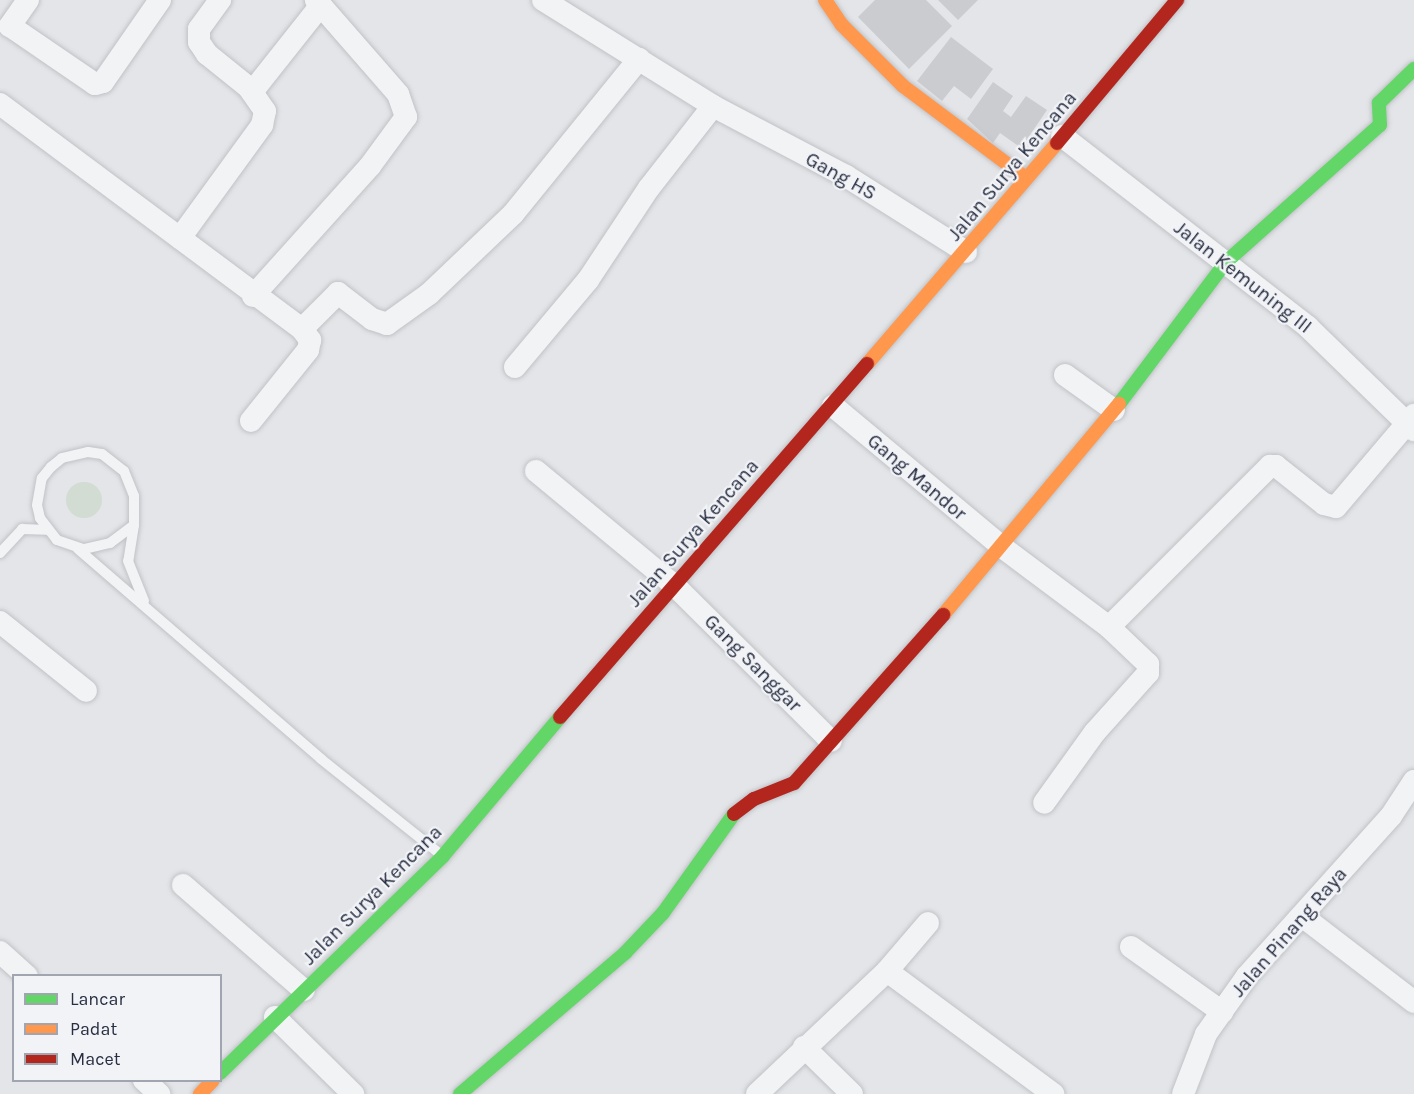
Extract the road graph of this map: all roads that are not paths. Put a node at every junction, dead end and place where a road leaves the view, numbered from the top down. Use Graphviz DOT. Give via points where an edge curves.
graph roads {
  1 [pos="28,0"];
  2 [pos="160,0"];
  3 [pos="220,0"];
  4 [pos="543,0"];
  5 [pos="825,0"];
  6 [pos="1177,0"];
  7 [pos="318,2"];
  8 [pos="639,59"];
  9 [pos="1414,69"];
  10 [pos="252,92"];
  11 [pos="0,104"];
  12 [pos="713,106"];
  13 [pos="1062,136"];
  14 [pos="1026,178"];
  15 [pos="180,238"];
  16 [pos="966,252"];
  17 [pos="1226,262"];
  18 [pos="253,296"];
  19 [pos="302,329"];
  20 [pos="515,367"];
  21 [pos="1065,375"];
  22 [pos="832,406"];
  23 [pos="1114,410"];
  24 [pos="251,421"];
  25 [pos="1412,422"];
  26 [pos="536,471"];
  27 [pos="134,525"];
  28 [pos="47,530"];
  29 [pos="1002,547"];
  30 [pos="78,549"];
  31 [pos="0,553"];
  32 [pos="675,585"];
  33 [pos="159,616"];
  34 [pos="0,622"];
  35 [pos="1109,627"];
  36 [pos="86,691"];
  37 [pos="831,741"];
  38 [pos="1414,781"];
  39 [pos="1044,803"];
  40 [pos="443,856"];
  41 [pos="183,885"];
  42 [pos="1302,916"];
  43 [pos="928,923"];
  44 [pos="1131,947"];
  45 [pos="0,952"];
  46 [pos="887,971"];
  47 [pos="26,974"];
  48 [pos="304,990"];
  49 [pos="1414,1002"];
  50 [pos="1221,1012"];
  51 [pos="275,1017"];
  52 [pos="804,1047"];
  53 [pos="222,1071"];
  54 [pos="146,1082"];
  55 [pos="211,1082"];
  56 [pos="1051,1093"];
  57 [pos="159,1094"];
  58 [pos="200,1094"];
  59 [pos="353,1094"];
  60 [pos="460,1094"];
  61 [pos="757,1094"];
  62 [pos="852,1094"];
  63 [pos="1183,1094"];
  1 -- 2 [label="street" via="10,26 95,84 103,82"];
  3 -- 10 [label="street" via="199,29 199,42 207,54"];
  4 -- 8 [label="street, Gang HS"];
  5 -- 14 [label="street" via="842,25 903,86"];
  6 -- 13 [label="street, Jalan Surya Kencana"];
  7 -- 10 [label="street"];
  7 -- 18 [label="street" via="398,94 406,117 370,166"];
  8 -- 12 [label="street, Gang HS"];
  8 -- 19 [label="street" via="513,214 420,300 387,324 372,319 338,293"];
  9 -- 17 [label="street" via="1379,103 1380,124"];
  10 -- 15 [label="street" via="264,111 262,125"];
  11 -- 15 [label="street"];
  12 -- 16 [label="street, Gang HS" via="846,176"];
  12 -- 20 [label="street" via="649,188 588,280"];
  13 -- 14 [label="street, Jalan Surya Kencana"];
  13 -- 17 [label="street, Jalan Kemuning III"];
  14 -- 16 [label="street, Jalan Surya Kencana"];
  15 -- 18 [label="street"];
  16 -- 22 [label="street, Jalan Surya Kencana"];
  17 -- 23 [label="street"];
  17 -- 25 [label="street, Jalan Kemuning III" via="1308,327"];
  18 -- 19 [label="street"];
  19 -- 24 [label="street" via="310,340 308,350"];
  21 -- 23 [label="street"];
  22 -- 29 [label="street, Gang Mandor"];
  22 -- 32 [label="street, Jalan Surya Kencana"];
  23 -- 29 [label="street"];
  25 -- 35 [label="street" via="1336,507 1324,504 1276,465 1270,466"];
  26 -- 32 [label="street, Gang Sanggar"];
  27 -- 28 [label="lane" via="134,496 124,471 102,454 88,452 62,458 42,478 37,505"];
  27 -- 30 [label="lane" via="110,543"];
  27 -- 33 [label="lane" via="129,542 132,579 139,596"];
  28 -- 30 [label="lane"];
  28 -- 31 [label="lane" via="22,529"];
  29 -- 35 [label="street, Gang Mandor"];
  29 -- 37 [label="street"];
  30 -- 33 [label="lane"];
  32 -- 37 [label="street, Gang Sanggar"];
  32 -- 40 [label="street, Jalan Surya Kencana"];
  33 -- 40 [label="lane" via="321,759"];
  34 -- 36 [label="street"];
  35 -- 39 [label="street, Gang Mandor" via="1149,670 1095,732"];
  37 -- 60 [label="street" via="794,783 754,799 732,816 663,913 625,952"];
  38 -- 42 [label="street, Jalan Pinang Raya" via="1391,816"];
  40 -- 48 [label="street, Jalan Surya Kencana"];
  41 -- 48 [label="street"];
  42 -- 49 [label="street"];
  42 -- 50 [label="street, Jalan Pinang Raya"];
  43 -- 46 [label="street"];
  44 -- 50 [label="street"];
  45 -- 47 [label="street"];
  46 -- 52 [label="street"];
  46 -- 56 [label="street"];
  48 -- 51 [label="street, Jalan Surya Kencana"];
  50 -- 63 [label="street, Jalan Pinang Raya" via="1206,1034"];
  51 -- 53 [label="street, Jalan Surya Kencana"];
  51 -- 59 [label="street"];
  52 -- 61 [label="street"];
  52 -- 62 [label="street"];
  54 -- 57 [label="street"];
  55 -- 58 [label="street"];
}
